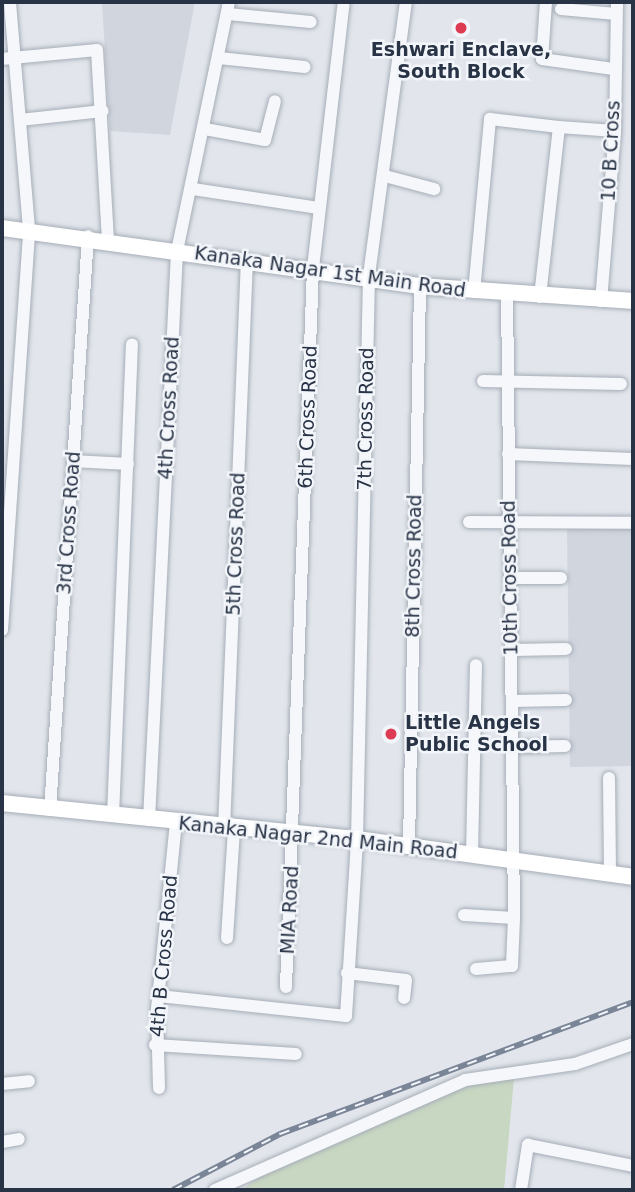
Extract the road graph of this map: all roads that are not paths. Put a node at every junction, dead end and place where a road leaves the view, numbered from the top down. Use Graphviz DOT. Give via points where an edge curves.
graph roads {
  1 [pos="10,2"];
  2 [pos="344,2"];
  3 [pos="406,2"];
  4 [pos="545,2"];
  5 [pos="228,8"];
  6 [pos="617,8"];
  7 [pos="561,9"];
  8 [pos="311,22"];
  9 [pos="8,58"];
  10 [pos="219,58"];
  11 [pos="305,67"];
  12 [pos="613,69"];
  13 [pos="275,101"];
  14 [pos="103,111"];
  15 [pos="20,120"];
  16 [pos="559,127"];
  17 [pos="205,129"];
  18 [pos="615,131"];
  19 [pos="385,176"];
  20 [pos="435,188"];
  21 [pos="193,189"];
  22 [pos="319,208"];
  23 [pos="2,228"];
  24 [pos="29,229"];
  25 [pos="88,236"];
  26 [pos="108,239"];
  27 [pos="177,251"];
  28 [pos="247,259"];
  29 [pos="313,268"];
  30 [pos="369,275"];
  31 [pos="420,286"];
  32 [pos="474,292"];
  33 [pos="507,296"];
  34 [pos="540,297"];
  35 [pos="601,301"];
  36 [pos="633,301"];
  37 [pos="132,344"];
  38 [pos="483,381"];
  39 [pos="507,381"];
  40 [pos="621,384"];
  41 [pos="508,454"];
  42 [pos="633,459"];
  43 [pos="73,461"];
  44 [pos="128,464"];
  45 [pos="469,522"];
  46 [pos="510,523"];
  47 [pos="633,523"];
  48 [pos="510,578"];
  49 [pos="561,578"];
  50 [pos="2,630"];
  51 [pos="566,649"];
  52 [pos="512,650"];
  53 [pos="476,666"];
  54 [pos="566,700"];
  55 [pos="512,701"];
  56 [pos="565,746"];
  57 [pos="513,747"];
  58 [pos="609,778"];
  59 [pos="2,803"];
  60 [pos="50,810"];
  61 [pos="113,816"];
  62 [pos="149,820"];
  63 [pos="176,823"];
  64 [pos="229,829"];
  65 [pos="294,834"];
  66 [pos="357,839"];
  67 [pos="410,845"];
  68 [pos="472,855"];
  69 [pos="516,860"];
  70 [pos="610,872"];
  71 [pos="633,877"];
  72 [pos="464,915"];
  73 [pos="514,918"];
  74 [pos="227,938"];
  75 [pos="477,969"];
  76 [pos="347,973"];
  77 [pos="286,987"];
  78 [pos="159,996"];
  79 [pos="404,998"];
  80 [pos="633,1044"];
  81 [pos="155,1045"];
  82 [pos="296,1054"];
  83 [pos="29,1081"];
  84 [pos="2,1084"];
  85 [pos="159,1088"];
  86 [pos="19,1139"];
  87 [pos="2,1142"];
  88 [pos="633,1166"];
  89 [pos="215,1190"];
  90 [pos="521,1190"];
  1 -- 9 [label="street"];
  2 -- 22 [label="street, 6th Cross Road"];
  3 -- 19 [label="street, 7th Cross Road"];
  4 -- 12 [label="street" via="542,60"];
  5 -- 8 [label="street"];
  5 -- 10 [label="street, 4th Cross Road"];
  6 -- 7 [label="street"];
  6 -- 12 [label="street, 10 B Cross"];
  9 -- 14 [label="street" via="97,50"];
  9 -- 15 [label="street"];
  10 -- 11 [label="street"];
  10 -- 17 [label="street, 4th Cross Road"];
  12 -- 18 [label="street, 10 B Cross"];
  13 -- 17 [label="street" via="265,140"];
  14 -- 15 [label="street"];
  14 -- 26 [label="street"];
  15 -- 24 [label="street"];
  16 -- 18 [label="street"];
  16 -- 32 [label="street" via="490,119"];
  16 -- 34 [label="street"];
  17 -- 21 [label="street, 4th Cross Road"];
  18 -- 35 [label="street, 10 B Cross"];
  19 -- 20 [label="street"];
  19 -- 30 [label="street, 7th Cross Road"];
  21 -- 22 [label="street"];
  21 -- 27 [label="street, 4th Cross Road"];
  22 -- 29 [label="street, 6th Cross Road"];
  23 -- 24 [label="street, Kanaka Nagar 1st Main Road"];
  24 -- 25 [label="street, Kanaka Nagar 1st Main Road"];
  24 -- 50 [label="street"];
  25 -- 26 [label="street, Kanaka Nagar 1st Main Road"];
  25 -- 43 [label="street, 3rd Cross Road"];
  26 -- 27 [label="street, Kanaka Nagar 1st Main Road"];
  27 -- 28 [label="street, Kanaka Nagar 1st Main Road"];
  27 -- 62 [label="street, 4th Cross Road"];
  28 -- 29 [label="street, Kanaka Nagar 1st Main Road"];
  28 -- 64 [label="street, 5th Cross Road"];
  29 -- 30 [label="street, Kanaka Nagar 1st Main Road"];
  29 -- 65 [label="street, 6th Cross Road"];
  30 -- 31 [label="street, Kanaka Nagar 1st Main Road"];
  30 -- 66 [label="street, 7th Cross Road"];
  31 -- 32 [label="street, Kanaka Nagar 1st Main Road"];
  31 -- 67 [label="street, 8th Cross Road"];
  32 -- 33 [label="street, Kanaka Nagar 1st Main Road"];
  33 -- 34 [label="street, Kanaka Nagar 1st Main Road"];
  33 -- 39 [label="street, 10th Cross Road"];
  34 -- 35 [label="street, Kanaka Nagar 1st Main Road"];
  35 -- 36 [label="street, Kanaka Nagar 1st Main Road"];
  37 -- 44 [label="street"];
  38 -- 39 [label="street"];
  39 -- 40 [label="street"];
  39 -- 41 [label="street, 10th Cross Road"];
  41 -- 42 [label="street"];
  41 -- 46 [label="street, 10th Cross Road"];
  43 -- 44 [label="street"];
  43 -- 60 [label="street, 3rd Cross Road"];
  44 -- 61 [label="street"];
  45 -- 46 [label="street"];
  46 -- 47 [label="street"];
  46 -- 48 [label="street, 10th Cross Road"];
  48 -- 49 [label="street"];
  48 -- 52 [label="street, 10th Cross Road"];
  51 -- 52 [label="street"];
  52 -- 55 [label="street, 10th Cross Road"];
  53 -- 68 [label="street"];
  54 -- 55 [label="street"];
  55 -- 57 [label="street, 10th Cross Road"];
  56 -- 57 [label="street"];
  57 -- 69 [label="street, 10th Cross Road"];
  58 -- 70 [label="street"];
  59 -- 60 [label="street, Kanaka Nagar 2nd Main Road"];
  60 -- 61 [label="street, Kanaka Nagar 2nd Main Road"];
  61 -- 62 [label="street, Kanaka Nagar 2nd Main Road"];
  62 -- 63 [label="street, Kanaka Nagar 2nd Main Road"];
  63 -- 64 [label="street, Kanaka Nagar 2nd Main Road"];
  63 -- 78 [label="street, 4th B Cross Road"];
  64 -- 65 [label="street, Kanaka Nagar 2nd Main Road"];
  64 -- 74 [label="street, 5th Cross Road"];
  65 -- 66 [label="street, Kanaka Nagar 2nd Main Road"];
  65 -- 77 [label="street, MIA Road"];
  66 -- 67 [label="street, Kanaka Nagar 2nd Main Road"];
  66 -- 76 [label="street, 7th Cross Road"];
  67 -- 68 [label="street, Kanaka Nagar 2nd Main Road"];
  68 -- 69 [label="street, Kanaka Nagar 2nd Main Road"];
  69 -- 70 [label="street, Kanaka Nagar 2nd Main Road"];
  69 -- 73 [label="street, 10th Cross Road"];
  70 -- 71 [label="street, Kanaka Nagar 2nd Main Road"];
  72 -- 73 [label="street"];
  73 -- 75 [label="street, 10th Cross Road" via="512,966"];
  76 -- 78 [label="street, 7th Cross Road" via="346,1016"];
  76 -- 79 [label="street" via="406,980"];
  78 -- 81 [label="street, 4th B Cross Road"];
  80 -- 89 [label="street" via="575,1064 465,1080"];
  81 -- 82 [label="street"];
  81 -- 85 [label="street, 4th B Cross Road"];
  83 -- 84 [label="street"];
  86 -- 87 [label="street"];
  88 -- 90 [label="street" via="528,1145"];
}
